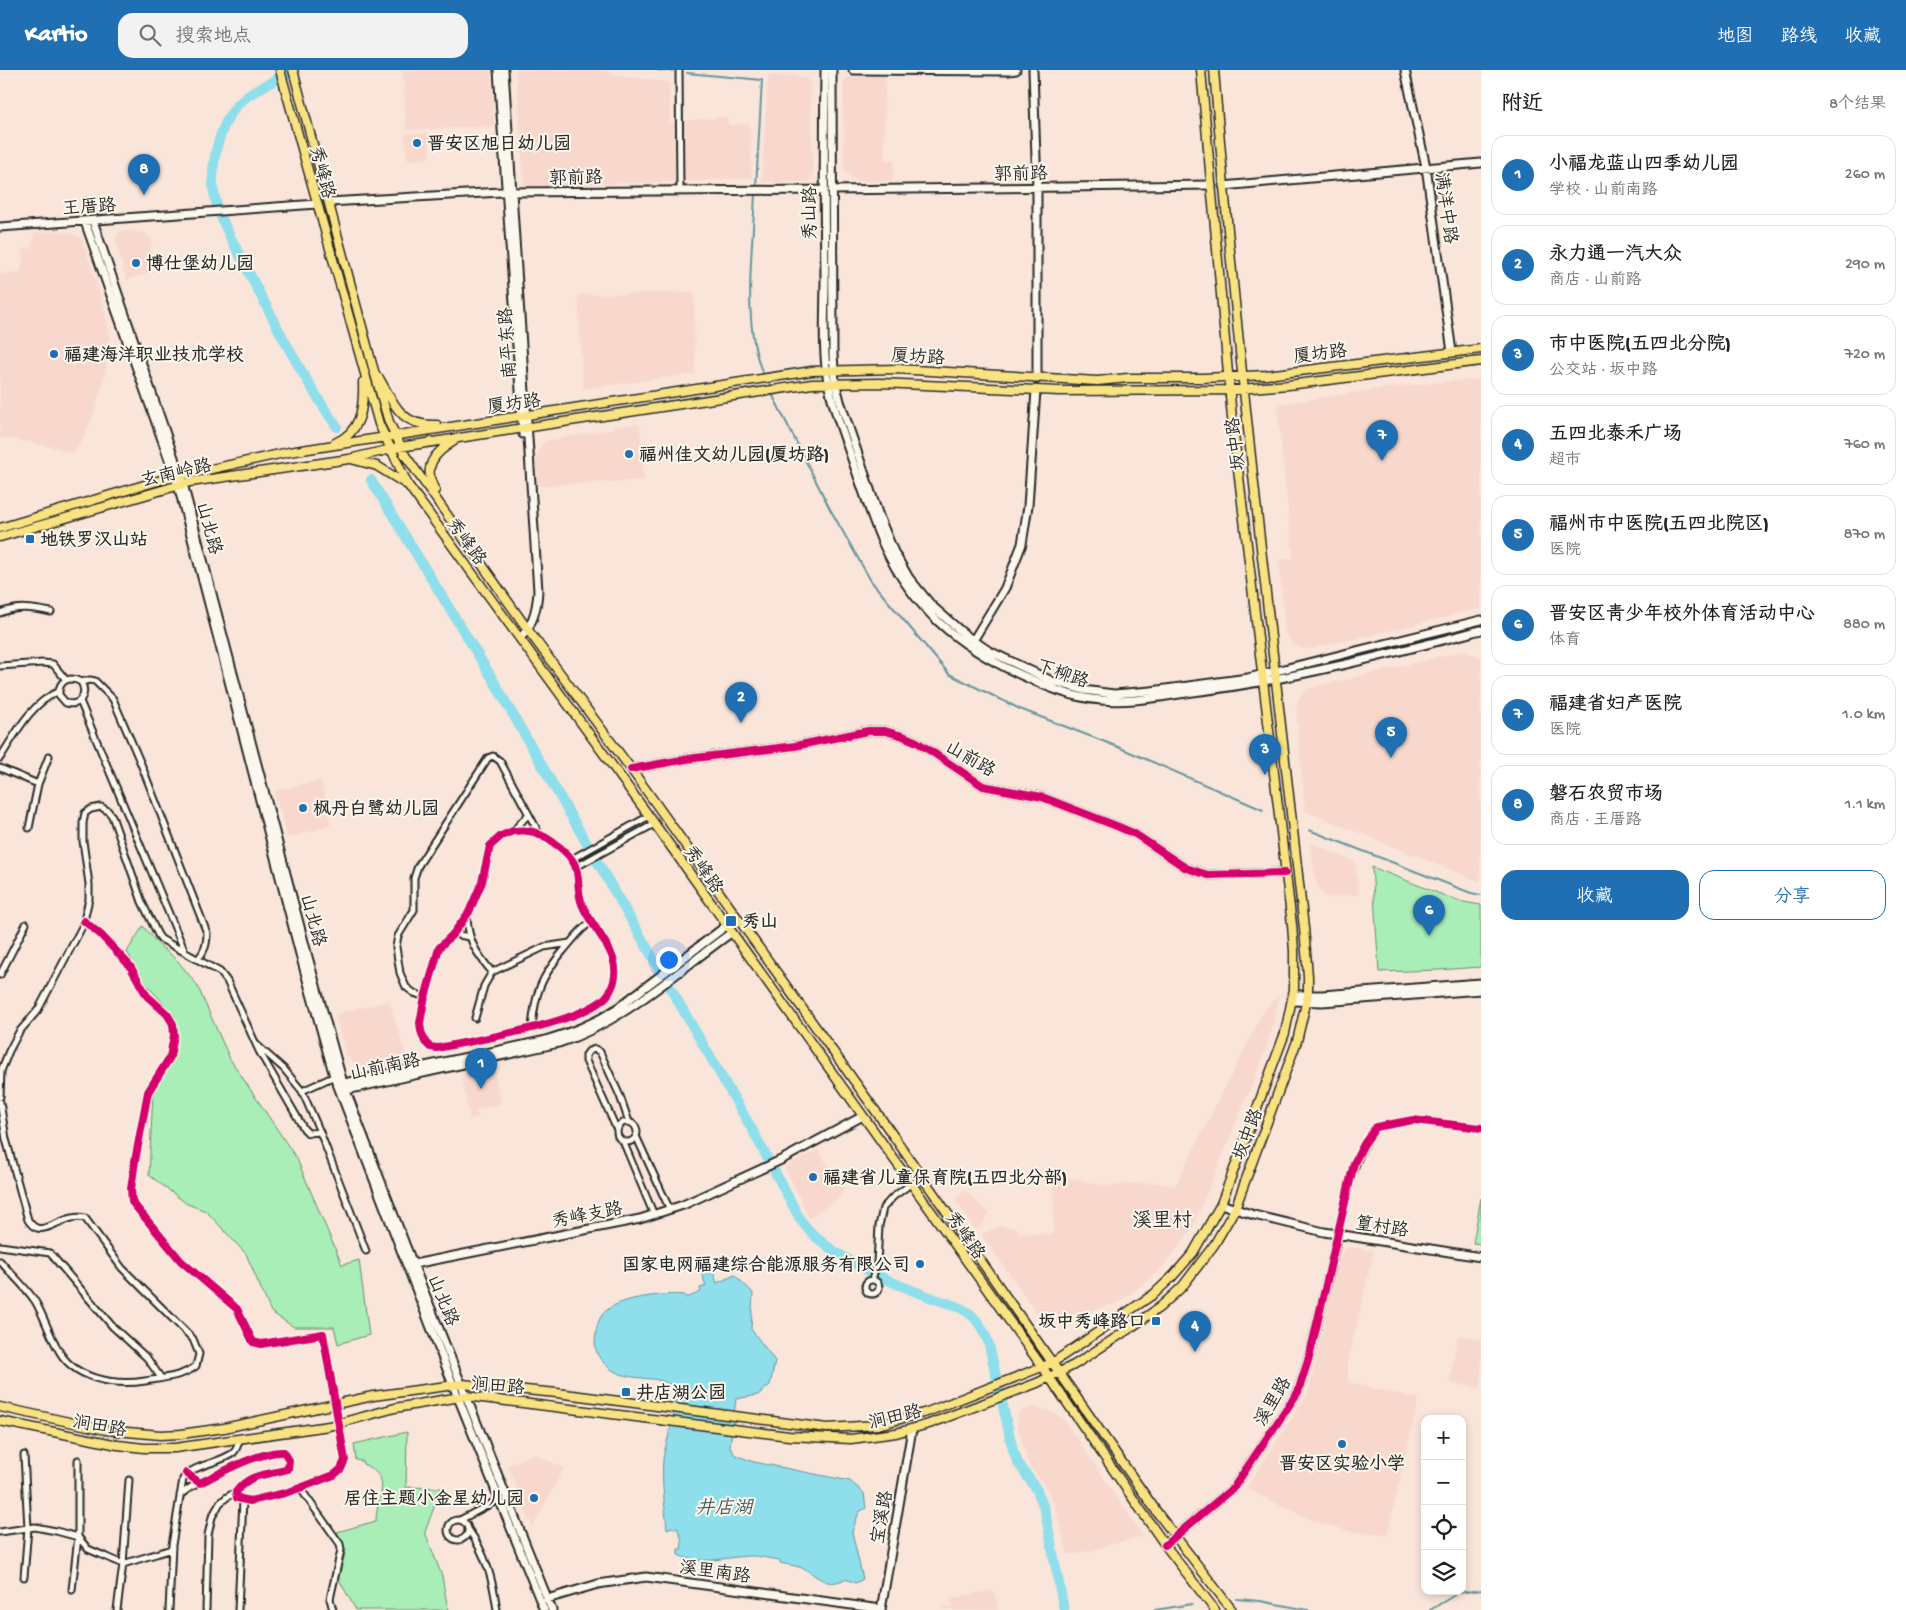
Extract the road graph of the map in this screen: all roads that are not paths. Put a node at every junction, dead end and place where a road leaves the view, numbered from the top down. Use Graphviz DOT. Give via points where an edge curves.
graph roads {
  1 [pos="280,70"];
  2 [pos="293,70"];
  3 [pos="498,70"];
  4 [pos="504,70"];
  5 [pos="678,70"];
  6 [pos="825,70"];
  7 [pos="832,70"];
  8 [pos="853,70"];
  9 [pos="1016,70"];
  10 [pos="1033,70"];
  11 [pos="1200,70"];
  12 [pos="1214,70"];
  13 [pos="1405,70"];
  14 [pos="1481,163"];
  15 [pos="1426,167"];
  16 [pos="1210,185"];
  17 [pos="1223,186"];
  18 [pos="1037,188"];
  19 [pos="680,190"];
  20 [pos="824,190"];
  21 [pos="832,190"];
  22 [pos="509,192"];
  23 [pos="329,202"];
  24 [pos="317,204"];
  25 [pos="89,222"];
  26 [pos="0,227"];
  27 [pos="1481,349"];
  28 [pos="1452,352"];
  29 [pos="829,355"];
  30 [pos="1481,361"];
  31 [pos="372,364"];
  32 [pos="830,370"];
  33 [pos="363,372"];
  34 [pos="1242,376"];
  35 [pos="1228,377"];
  36 [pos="1037,379"];
  37 [pos="832,382"];
  38 [pos="1036,390"];
  39 [pos="1229,390"];
  40 [pos="1243,390"];
  41 [pos="524,416"];
  42 [pos="454,427"];
  43 [pos="524,427"];
  44 [pos="394,436"];
  45 [pos="384,438"];
  46 [pos="457,439"];
  47 [pos="357,442"];
  48 [pos="400,447"];
  49 [pos="325,448"];
  50 [pos="390,449"];
  51 [pos="365,459"];
  52 [pos="178,476"];
  53 [pos="180,485"];
  54 [pos="408,485"];
  55 [pos="443,508"];
  56 [pos="0,528"];
  57 [pos="0,538"];
  58 [pos="51,612"];
  59 [pos="0,613"];
  60 [pos="1481,620"];
  61 [pos="526,628"];
  62 [pos="1481,630"];
  63 [pos="518,636"];
  64 [pos="971,644"];
  65 [pos="0,666"];
  66 [pos="1276,671"];
  67 [pos="1262,679"];
  68 [pos="66,680"];
  69 [pos="1277,680"];
  70 [pos="80,682"];
  71 [pos="59,691"];
  72 [pos="80,701"];
  73 [pos="49,756"];
  74 [pos="0,758"];
  75 [pos="0,768"];
  76 [pos="631,769"];
  77 [pos="38,784"];
  78 [pos="528,815"];
  79 [pos="649,816"];
  80 [pos="654,824"];
  81 [pos="29,828"];
  82 [pos="513,831"];
  83 [pos="540,835"];
  84 [pos="572,859"];
  85 [pos="576,866"];
  86 [pos="1285,873"];
  87 [pos="467,916"];
  88 [pos="84,920"];
  89 [pos="591,922"];
  90 [pos="26,924"];
  91 [pos="728,929"];
  92 [pos="453,934"];
  93 [pos="470,937"];
  94 [pos="570,943"];
  95 [pos="185,952"];
  96 [pos="198,960"];
  97 [pos="492,972"];
  98 [pos="0,974"];
  99 [pos="1481,983"];
  100 [pos="1481,990"];
  101 [pos="425,997"];
  102 [pos="1293,998"];
  103 [pos="1307,998"];
  104 [pos="475,1018"];
  105 [pos="532,1028"];
  106 [pos="256,1043"];
  107 [pos="337,1075"];
  108 [pos="341,1087"];
  109 [pos="302,1091"];
  110 [pos="0,1097"];
  111 [pos="0,1102"];
  112 [pos="863,1116"];
  113 [pos="629,1122"];
  114 [pos="1481,1128"];
  115 [pos="617,1130"];
  116 [pos="320,1132"];
  117 [pos="636,1136"];
  118 [pos="623,1141"];
  119 [pos="912,1183"];
  120 [pos="1221,1204"];
  121 [pos="1234,1209"];
  122 [pos="670,1210"];
  123 [pos="654,1215"];
  124 [pos="1338,1234"];
  125 [pos="0,1246"];
  126 [pos="366,1251"];
  127 [pos="1481,1257"];
  128 [pos="0,1261"];
  129 [pos="410,1265"];
  130 [pos="872,1280"];
  131 [pos="1052,1363"];
  132 [pos="1043,1368"];
  133 [pos="1059,1374"];
  134 [pos="161,1378"];
  135 [pos="1050,1378"];
  136 [pos="462,1384"];
  137 [pos="453,1385"];
  138 [pos="466,1396"];
  139 [pos="457,1397"];
  140 [pos="0,1407"];
  141 [pos="0,1421"];
  142 [pos="912,1429"];
  143 [pos="240,1439"];
  144 [pos="24,1455"];
  145 [pos="78,1460"];
  146 [pos="186,1474"];
  147 [pos="129,1480"];
  148 [pos="200,1483"];
  149 [pos="300,1488"];
  150 [pos="236,1492"];
  151 [pos="179,1496"];
  152 [pos="243,1500"];
  153 [pos="498,1500"];
  154 [pos="460,1520"];
  155 [pos="28,1528"];
  156 [pos="468,1529"];
  157 [pos="0,1532"];
  158 [pos="1175,1536"];
  159 [pos="78,1537"];
  160 [pos="1165,1545"];
  161 [pos="172,1550"];
  162 [pos="124,1564"];
  163 [pos="24,1577"];
  164 [pos="72,1590"];
  165 [pos="547,1599"];
  166 [pos="881,1609"];
  167 [pos="117,1610"];
  168 [pos="169,1610"];
  169 [pos="206,1610"];
  170 [pos="238,1610"];
  171 [pos="333,1610"];
  172 [pos="497,1610"];
  173 [pos="544,1610"];
  174 [pos="552,1610"];
  175 [pos="1215,1610"];
  176 [pos="1232,1610"];
  1 -- 24 [label="main road, 秀峰路"];
  2 -- 23 [label="main road, 秀峰路"];
  3 -- 22 [label="main road, 南平东路"];
  4 -- 22 [label="main road, 南平东路"];
  5 -- 19 [label="street"];
  6 -- 20 [label="main road, 秀山路"];
  7 -- 21 [label="main road, 秀山路"];
  8 -- 9 [label="main road"];
  10 -- 18 [label="main road"];
  11 -- 16 [label="main road, 坂中路"];
  12 -- 17 [label="main road, 坂中路"];
  13 -- 15 [label="main road, 满洋中路"];
  14 -- 15 [label="main road"];
  15 -- 17 [label="main road"];
  15 -- 28 [label="main road, 满洋中路"];
  16 -- 18 [label="main road, 郭前路"];
  16 -- 35 [label="main road, 坂中路"];
  17 -- 34 [label="main road, 坂中路"];
  18 -- 21 [label="main road, 郭前路"];
  18 -- 36 [label="main road"];
  19 -- 20 [label="main road, 郭前路"];
  19 -- 22 [label="main road, 郭前路"];
  20 -- 29 [label="main road, 秀山路"];
  21 -- 29 [label="main road, 秀山路"];
  22 -- 23 [label="main road, 郭前路"];
  22 -- 41 [label="main road, 南平东路"];
  23 -- 31 [label="main road, 秀峰路"];
  24 -- 25 [label="main road, 王厝路"];
  24 -- 33 [label="main road, 秀峰路"];
  25 -- 26 [label="main road, 王厝路"];
  25 -- 52 [label="main road, 山北路"];
  27 -- 28 [label="main road, 厦坊路"];
  28 -- 34 [label="main road, 厦坊路"];
  29 -- 32 [label="main road, 下柳路"];
  30 -- 40 [label="main road, 厦坊路"];
  31 -- 42 [label="main road" via="391,402 406,418 423,425"];
  31 -- 44 [label="main road, 秀峰路"];
  32 -- 36 [label="main road, 厦坊路" via="896,369"];
  32 -- 37 [label="main road, 下柳路"];
  32 -- 41 [label="main road, 厦坊路"];
  33 -- 45 [label="main road, 秀峰路"];
  33 -- 49 [label="main road" via="363,407 358,423 343,439"];
  34 -- 35 [label="main road, 厦坊路"];
  34 -- 40 [label="main road, 坂中路"];
  35 -- 36 [label="main road, 厦坊路" via="1097,381"];
  35 -- 39 [label="main road, 坂中路"];
  37 -- 38 [label="main road, 厦坊路"];
  37 -- 43 [label="main road, 厦坊路"];
  37 -- 64 [label="main road, 下柳路" via="837,416 873,519 890,556 934,619"];
  38 -- 39 [label="main road, 厦坊路"];
  38 -- 64 [label="main road" via="1028,506 1022,544 1005,588"];
  39 -- 40 [label="main road, 厦坊路"];
  39 -- 67 [label="main road, 坂中路"];
  40 -- 66 [label="main road, 坂中路"];
  41 -- 42 [label="main road, 厦坊路"];
  41 -- 43 [label="main road, 南平东路"];
  42 -- 44 [label="main road, 厦坊路"];
  43 -- 46 [label="main road, 厦坊路"];
  43 -- 61 [label="main road, 南平东路" via="538,591 537,606"];
  44 -- 45 [label="main road, 厦坊路"];
  44 -- 48 [label="main road, 秀峰路"];
  45 -- 47 [label="main road, 厦坊路"];
  45 -- 50 [label="main road, 秀峰路"];
  46 -- 48 [label="main road, 厦坊路"];
  46 -- 55 [label="main road" via="438,451 430,467 431,484"];
  47 -- 49 [label="main road, 玄南岭路"];
  48 -- 50 [label="main road, 厦坊路"];
  48 -- 55 [label="main road, 秀峰路"];
  49 -- 52 [label="main road, 玄南岭路" via="289,452"];
  50 -- 51 [label="main road, 厦坊路"];
  50 -- 54 [label="main road, 秀峰路"];
  51 -- 53 [label="main road, 玄南岭路" via="349,458"];
  51 -- 54 [label="main road"];
  52 -- 53 [label="main road, 山北路"];
  52 -- 56 [label="main road, 玄南岭路"];
  53 -- 57 [label="main road, 玄南岭路"];
  53 -- 107 [label="main road, 山北路"];
  54 -- 63 [label="main road, 秀峰路"];
  55 -- 61 [label="main road, 秀峰路"];
  58 -- 59 [label="street" via="24,607"];
  60 -- 66 [label="main road, 下柳路"];
  61 -- 63 [label="main road, 南平东路"];
  61 -- 76 [label="main road, 秀峰路"];
  62 -- 69 [label="main road, 下柳路"];
  63 -- 79 [label="main road, 秀峰路"];
  64 -- 67 [label="main road, 下柳路" via="1052,681 1098,693 1151,692"];
  65 -- 68 [label="street" via="53,664"];
  66 -- 67 [label="main road, 下柳路"];
  66 -- 69 [label="main road, 坂中路"];
  67 -- 69 [label="main road, 下柳路"];
  67 -- 86 [label="main road, 坂中路"];
  68 -- 70 [label="street"];
  68 -- 71 [label="street"];
  69 -- 103 [label="main road, 坂中路" via="1307,957"];
  70 -- 72 [label="street" via="84,690"];
  70 -- 96 [label="street" via="95,681 112,699 141,764 207,933 204,952"];
  71 -- 72 [label="street" via="61,700 70,705"];
  71 -- 74 [label="street" via="49,695 31,711"];
  72 -- 95 [label="street"];
  73 -- 77 [label="street"];
  75 -- 77 [label="street"];
  76 -- 86 [label="main road, 山前路" via="795,746 868,731 885,731 917,742 983,786 1048,799 1135,834 1197,873"];
  76 -- 131 [label="main road, 秀峰路"];
  77 -- 81 [label="street"];
  78 -- 82 [label="street"];
  78 -- 83 [label="street"];
  78 -- 101 [label="street" via="500,761 493,756 488,758 418,866 414,878 414,910 398,936 396,947 400,973 406,986"];
  79 -- 80 [label="main road, 秀峰路"];
  79 -- 84 [label="street"];
  80 -- 85 [label="street"];
  80 -- 91 [label="main road, 秀峰路"];
  82 -- 83 [label="street"];
  82 -- 87 [label="street" via="490,846 482,882"];
  83 -- 84 [label="street"];
  84 -- 85 [label="street"];
  85 -- 89 [label="street" via="581,902"];
  86 -- 102 [label="main road, 坂中路" via="1294,951"];
  87 -- 92 [label="street"];
  87 -- 93 [label="street"];
  88 -- 95 [label="street" via="89,884 83,823 85,813 101,807 112,816 142,902 158,935"];
  88 -- 110 [label="street" via="38,1010 19,1032 9,1051 1,1071"];
  88 -- 149 [label="street, bridge" via="130,966 147,996 173,1024 170,1057 148,1092 131,1189 132,1202 181,1260 237,1309 254,1342 261,1344 323,1334 346,1460 334,1475"];
  89 -- 94 [label="street" via="579,930"];
  89 -- 105 [label="street" via="613,954 616,972 609,994 565,1019"];
  90 -- 98 [label="street"];
  91 -- 108 [label="main road, 山前南路" via="670,967 611,1013 589,1025 563,1035"];
  91 -- 108 [label="main road, 山前南路" via="658,987 605,1023 569,1040"];
  91 -- 112 [label="main road, 秀峰路"];
  92 -- 93 [label="street"];
  92 -- 101 [label="street" via="439,948"];
  93 -- 97 [label="street" via="477,954"];
  94 -- 97 [label="street" via="544,947"];
  94 -- 105 [label="street" via="552,962 541,982"];
  95 -- 96 [label="street"];
  96 -- 106 [label="street" via="220,972"];
  97 -- 104 [label="street" via="484,986"];
  99 -- 103 [label="main road"];
  100 -- 103 [label="main road"];
  101 -- 105 [label="street" via="420,1031 430,1047"];
  102 -- 103 [label="main road"];
  102 -- 120 [label="main road, 坂中路" via="1279,1052"];
  103 -- 121 [label="main road, 坂中路" via="1297,1041"];
  106 -- 109 [label="street"];
  106 -- 116 [label="street" via="304,1129 308,1134"];
  107 -- 108 [label="main road, 山北路"];
  107 -- 109 [label="street"];
  108 -- 129 [label="main road, 山北路"];
  109 -- 116 [label="street"];
  111 -- 134 [label="street" via="6,1139 28,1220 35,1228 41,1229 79,1216 85,1218 122,1268 193,1339 199,1354 196,1366 183,1374"];
  112 -- 119 [label="main road, 秀峰路"];
  112 -- 122 [label="main road, 秀峰支路" via="781,1160"];
  113 -- 115 [label="street"];
  113 -- 115 [label="street" via="600,1052 595,1049 589,1051 586,1061"];
  113 -- 117 [label="street" via="636,1128"];
  114 -- 124 [label="street" via="1413,1120 1376,1127 1354,1163"];
  115 -- 118 [label="street"];
  116 -- 126 [label="street"];
  117 -- 118 [label="street" via="631,1141"];
  117 -- 122 [label="street"];
  118 -- 123 [label="street"];
  119 -- 130 [label="street" via="883,1208"];
  119 -- 132 [label="main road, 秀峰路"];
  120 -- 121 [label="main road, 篁村路"];
  120 -- 131 [label="main road, 坂中路" via="1193,1253 1167,1283"];
  121 -- 124 [label="main road, 篁村路"];
  121 -- 133 [label="main road, 坂中路" via="1197,1269 1171,1297 1129,1329"];
  122 -- 123 [label="main road, 秀峰支路"];
  123 -- 129 [label="main road, 秀峰支路"];
  124 -- 127 [label="main road, 篁村路"];
  124 -- 158 [label="main road, 溪里路" via="1298,1392 1234,1486"];
  125 -- 134 [label="street" via="50,1253 113,1327 147,1358"];
  128 -- 134 [label="street" via="35,1301 58,1351 77,1370 113,1382"];
  129 -- 136 [label="main road, 山北路"];
  129 -- 137 [label="main road, 山北路"];
  131 -- 132 [label="main road"];
  131 -- 133 [label="main road, 秀峰路"];
  132 -- 135 [label="main road, 秀峰路"];
  132 -- 136 [label="main road, 涧田路" via="907,1418 844,1428 811,1427 557,1392"];
  133 -- 135 [label="main road, 坂中路"];
  133 -- 158 [label="main road, 秀峰路"];
  135 -- 142 [label="main road, 涧田路"];
  135 -- 160 [label="main road, 秀峰路"];
  136 -- 137 [label="main road, 涧田路"];
  136 -- 138 [label="main road, 山北路"];
  137 -- 139 [label="main road, 山北路"];
  137 -- 140 [label="main road, 涧田路" via="373,1396 181,1434 126,1433"];
  138 -- 139 [label="main road, 涧田路"];
  138 -- 142 [label="main road, 涧田路" via="819,1439 861,1439"];
  138 -- 165 [label="main road, 山北路"];
  139 -- 143 [label="main road, 涧田路" via="395,1408 329,1426"];
  139 -- 153 [label="main road, 山北路"];
  141 -- 143 [label="main road, 涧田路" via="144,1448"];
  142 -- 166 [label="main road, 宝溪路"];
  143 -- 146 [label="street" via="234,1452"];
  144 -- 155 [label="street"];
  145 -- 159 [label="street"];
  146 -- 148 [label="street"];
  146 -- 151 [label="street"];
  147 -- 162 [label="street"];
  148 -- 150 [label="street" via="238,1465 284,1452 289,1460 288,1469 252,1477 243,1482"];
  148 -- 151 [label="street"];
  149 -- 152 [label="street"];
  149 -- 171 [label="street" via="340,1544 330,1599"];
  150 -- 152 [label="street" via="237,1498"];
  150 -- 169 [label="street" via="220,1503 212,1517 208,1535"];
  151 -- 161 [label="street"];
  152 -- 170 [label="street"];
  153 -- 154 [label="street"];
  153 -- 173 [label="main road, 山北路"];
  154 -- 156 [label="street"];
  154 -- 156 [label="street" via="449,1525 448,1532 452,1538 461,1540 467,1536"];
  155 -- 157 [label="street"];
  155 -- 159 [label="street"];
  155 -- 163 [label="street"];
  156 -- 172 [label="street" via="478,1543 488,1568"];
  158 -- 160 [label="main road, 溪里路"];
  158 -- 176 [label="main road, 秀峰路"];
  159 -- 162 [label="street" via="88,1548"];
  159 -- 164 [label="street"];
  160 -- 175 [label="main road, 秀峰路"];
  161 -- 162 [label="street"];
  161 -- 168 [label="street"];
  162 -- 167 [label="street"];
  165 -- 166 [label="main road, 溪里南路" via="598,1584 646,1577"];
  165 -- 174 [label="main road, 山北路"];
}
